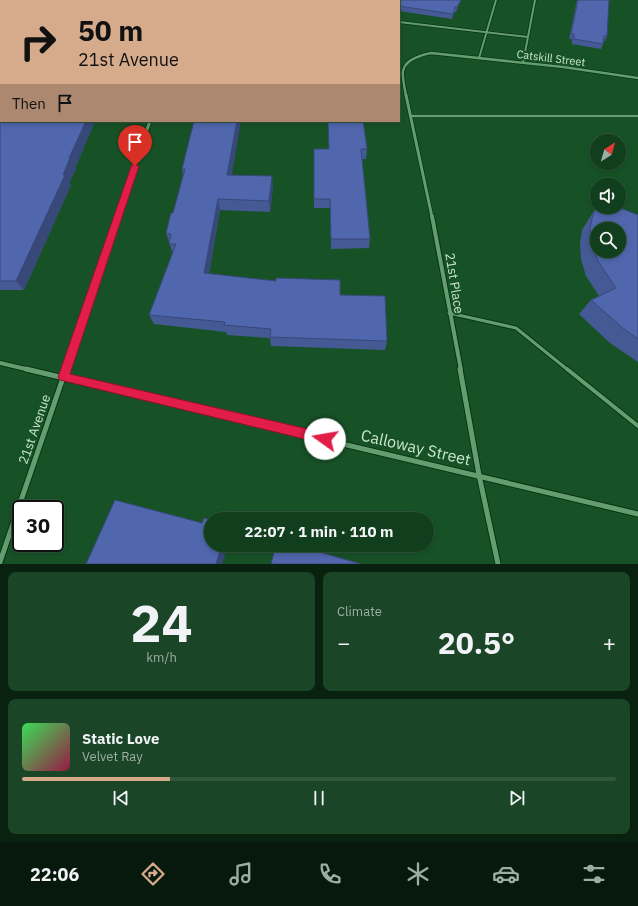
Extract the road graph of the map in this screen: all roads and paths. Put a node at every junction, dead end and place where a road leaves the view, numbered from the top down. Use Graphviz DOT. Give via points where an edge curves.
graph roads {
  1 [pos="496,0"];
  2 [pos="536,0"];
  3 [pos="400,22"];
  4 [pos="487,32"];
  5 [pos="528,37"];
  6 [pos="462,56"];
  7 [pos="479,58"];
  8 [pos="523,63"];
  9 [pos="638,78"];
  10 [pos="410,116"];
  11 [pos="638,116"];
  12 [pos="150,122"];
  13 [pos="450,313"];
  14 [pos="0,362"];
  15 [pos="64,377"];
  16 [pos="638,426"];
  17 [pos="479,475"];
  18 [pos="638,514"];
  19 [pos="0,562"];
  20 [pos="498,564"];
  1 -- 4 [label="lane"];
  2 -- 5 [label="lane"];
  3 -- 4 [label="lane"];
  4 -- 5 [label="lane"];
  4 -- 7 [label="lane"];
  5 -- 8 [label="lane"];
  6 -- 7 [label="street, Catskill Street"];
  6 -- 10 [label="street, 21st Place" via="425,54 408,62 404,71"];
  7 -- 8 [label="street, Catskill Street"];
  8 -- 9 [label="street, Catskill Street"];
  10 -- 11 [label="lane"];
  10 -- 13 [label="street, 21st Place" via="438,242"];
  12 -- 15 [label="street, 21st Avenue"];
  13 -- 16 [label="lane" via="516,328"];
  13 -- 17 [label="street, 21st Place"];
  14 -- 15 [label="street, Calloway Street"];
  15 -- 17 [label="street, Calloway Street"];
  15 -- 19 [label="street, 21st Avenue"];
  17 -- 18 [label="street, Calloway Street"];
  17 -- 20 [label="street, 21st Place"];
}
